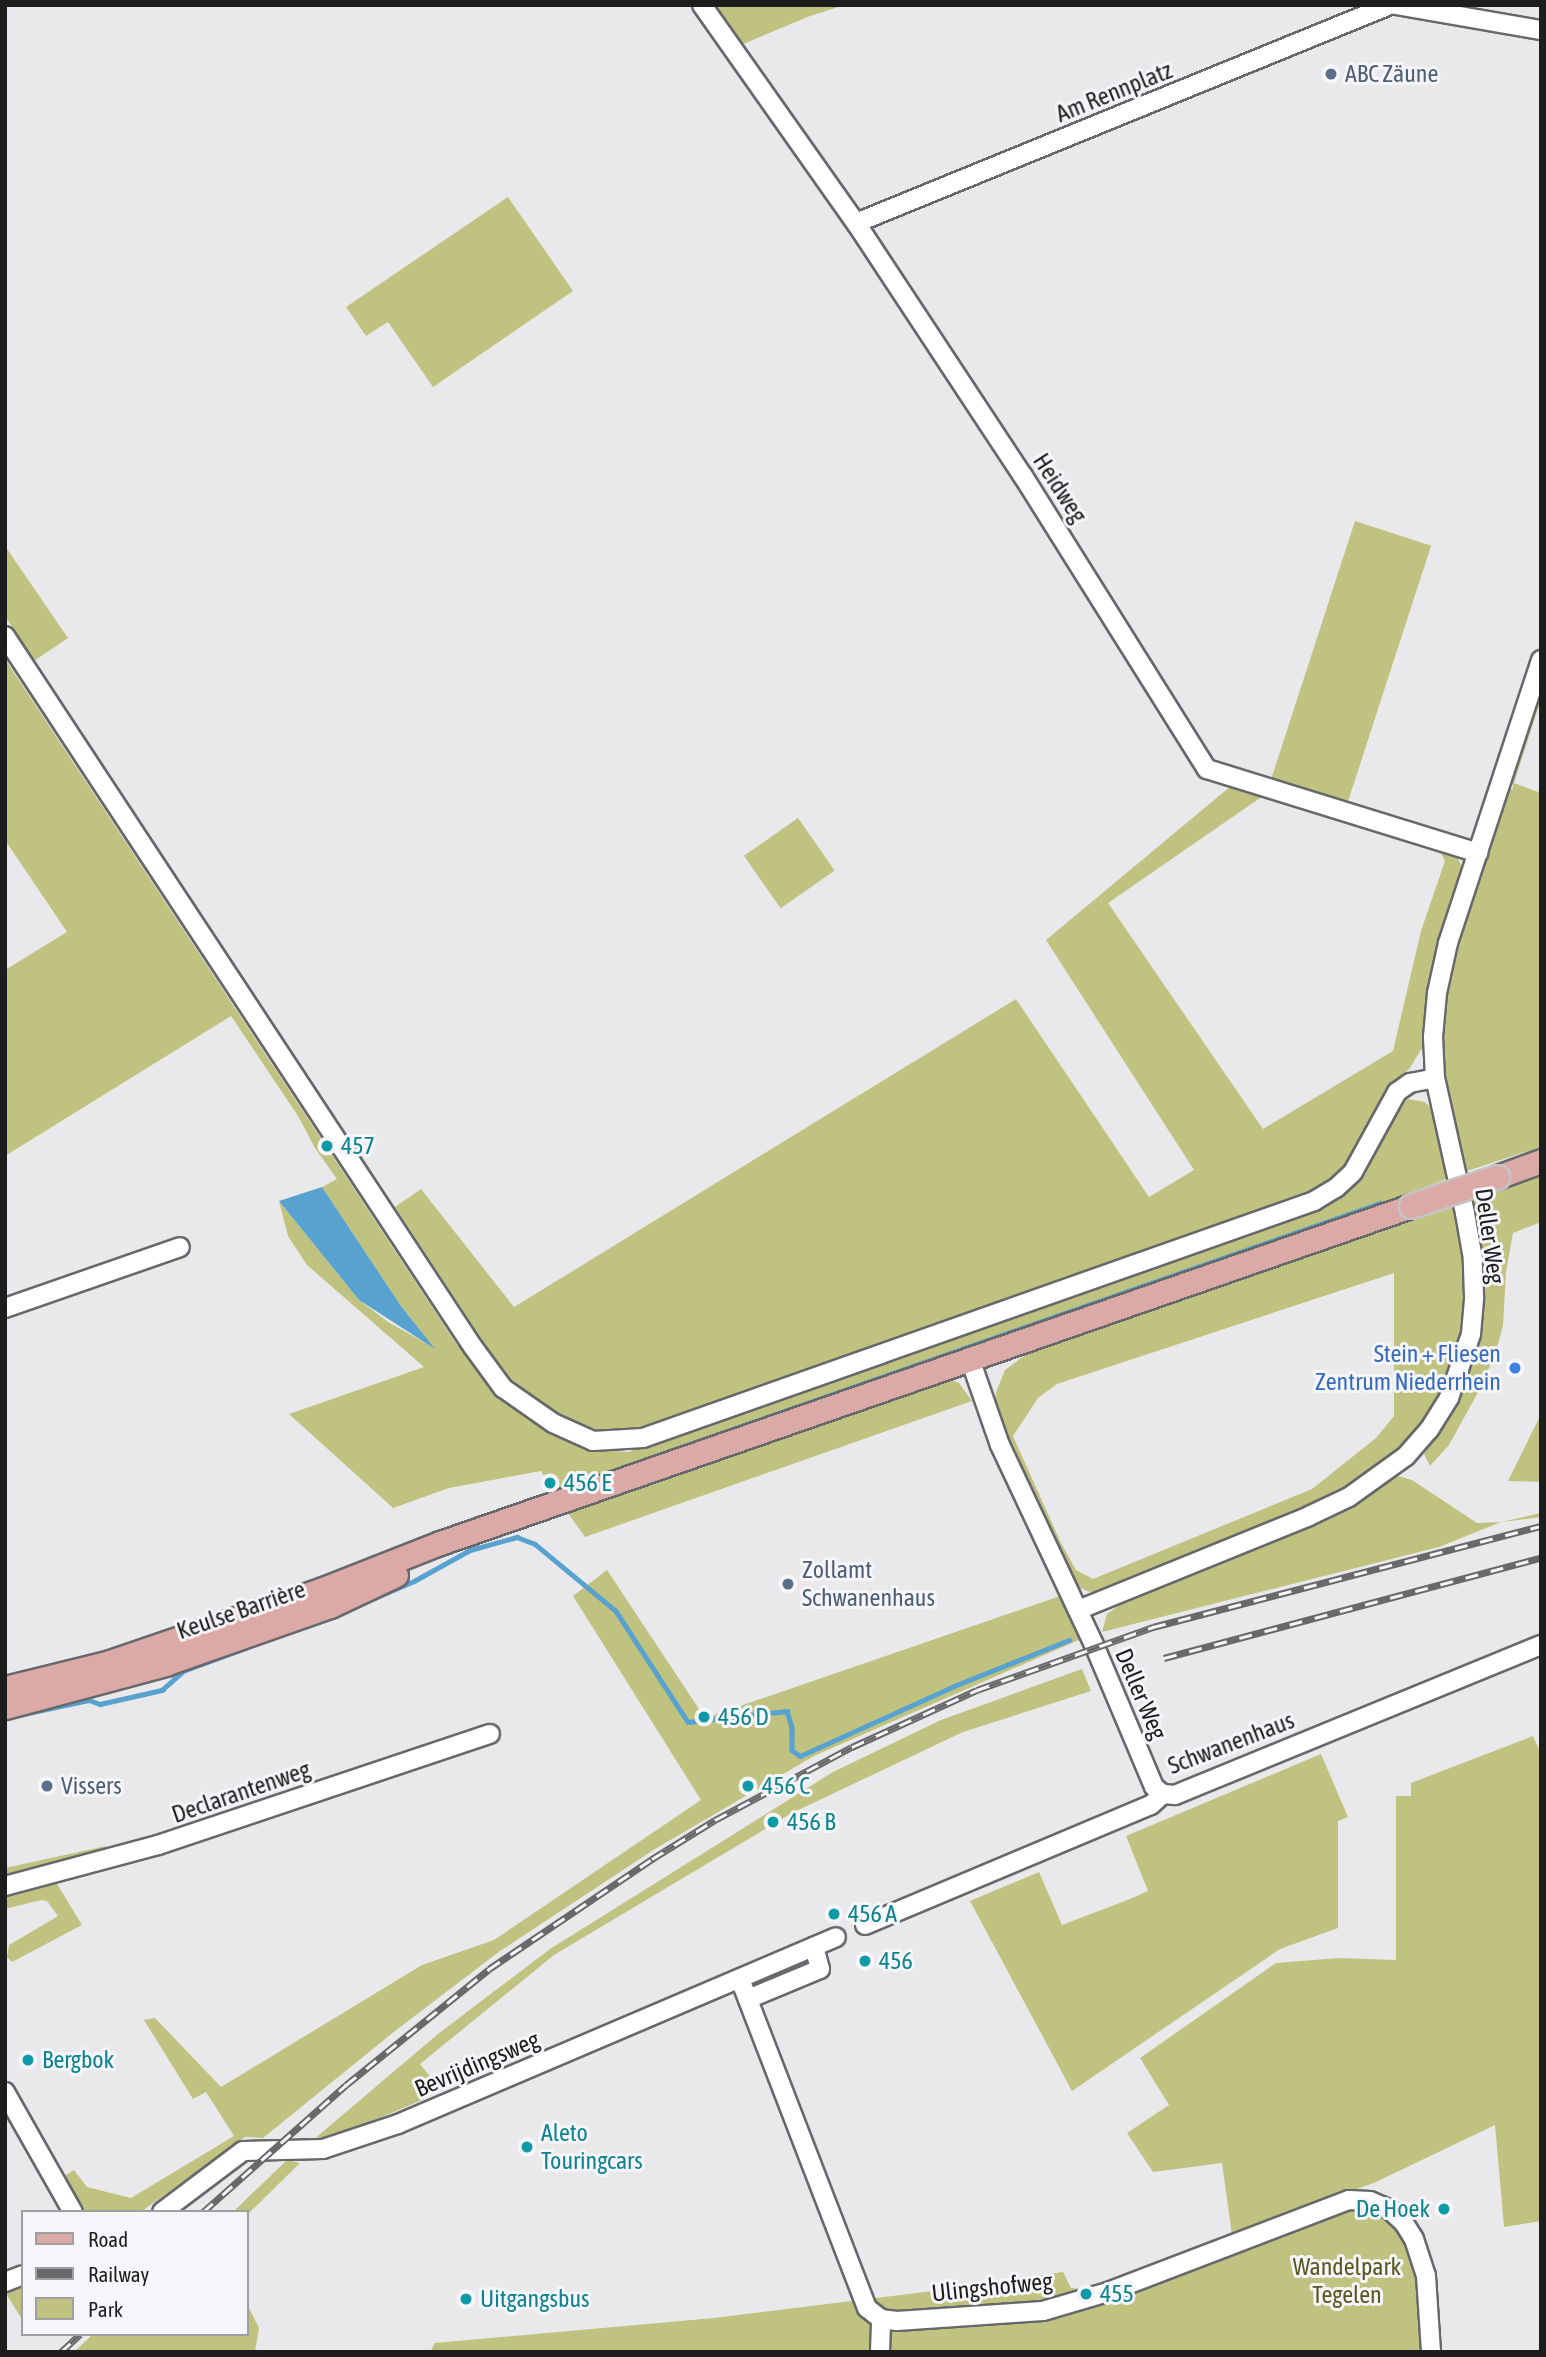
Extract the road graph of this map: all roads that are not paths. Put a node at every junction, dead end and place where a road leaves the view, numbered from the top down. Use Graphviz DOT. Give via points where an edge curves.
graph roads {
  1 [pos="702,5"];
  2 [pos="1390,5"];
  3 [pos="1396,5"];
  4 [pos="1541,30"];
  5 [pos="856,223"];
  6 [pos="5,636"];
  7 [pos="1541,660"];
  8 [pos="1478,853"];
  9 [pos="1435,1078"];
  10 [pos="1541,1161"];
  11 [pos="180,1247"];
  12 [pos="5,1308"];
  13 [pos="970,1359"];
  14 [pos="481,1530"];
  15 [pos="1077,1610"];
  16 [pos="1541,1645"];
  17 [pos="5,1688"];
  18 [pos="5,1707"];
  19 [pos="489,1734"];
  20 [pos="1163,1794"];
  21 [pos="5,1886"];
  22 [pos="865,1925"];
  23 [pos="836,1937"];
  24 [pos="814,1947"];
  25 [pos="740,1979"];
  26 [pos="748,1999"];
  27 [pos="5,2092"];
  28 [pos="72,2210"];
  29 [pos="165,2210"];
  30 [pos="881,2319"];
  31 [pos="880,2352"];
  32 [pos="1431,2352"];
  1 -- 5 [label="street, Heidweg"];
  2 -- 5 [label="street, Am Rennplatz"];
  3 -- 4 [label="street"];
  5 -- 8 [label="street, Heidweg" via="1023,476 1207,769"];
  6 -- 9 [label="street" via="480,1357 503,1388 553,1423 593,1441 643,1438 1314,1201 1353,1172 1397,1091"];
  7 -- 8 [label="street, Deller Weg"];
  8 -- 9 [label="street, Deller Weg" via="1437,993"];
  9 -- 15 [label="street, Deller Weg" via="1467,1225 1474,1296 1471,1334 1461,1368 1429,1430 1398,1463 1349,1497"];
  10 -- 13 [label="main road, Keulse Barrière, bridge"];
  11 -- 12 [label="street"];
  13 -- 14 [label="main road, Keulse Barrière"];
  13 -- 15 [label="street, Deller Weg" via="1000,1445"];
  14 -- 17 [label="main road, Keulse Barrière" via="110,1662"];
  14 -- 18 [label="main road, Keulse Barrière" via="449,1551 330,1606 166,1664"];
  15 -- 20 [label="street, Deller Weg" via="1154,1787"];
  16 -- 20 [label="street, Schwanenhaus" via="1175,1795"];
  19 -- 21 [label="street, Declarantenweg" via="158,1845"];
  20 -- 22 [label="street, Schwanenhaus" via="1151,1805"];
  23 -- 24 [label="street, Bevrijdingsweg"];
  24 -- 25 [label="street, Bevrijdingsweg"];
  24 -- 26 [label="street" via="820,1969"];
  25 -- 26 [label="street"];
  25 -- 29 [label="street, Bevrijdingsweg" via="398,2124 323,2149 243,2151"];
  26 -- 30 [label="street" via="867,2308"];
  27 -- 28 [label="street"];
  30 -- 31 [label="street"];
  30 -- 32 [label="street, Ulingshofweg" via="1042,2311 1108,2292 1349,2200 1370,2201 1390,2209 1414,2239 1426,2276"];
}
